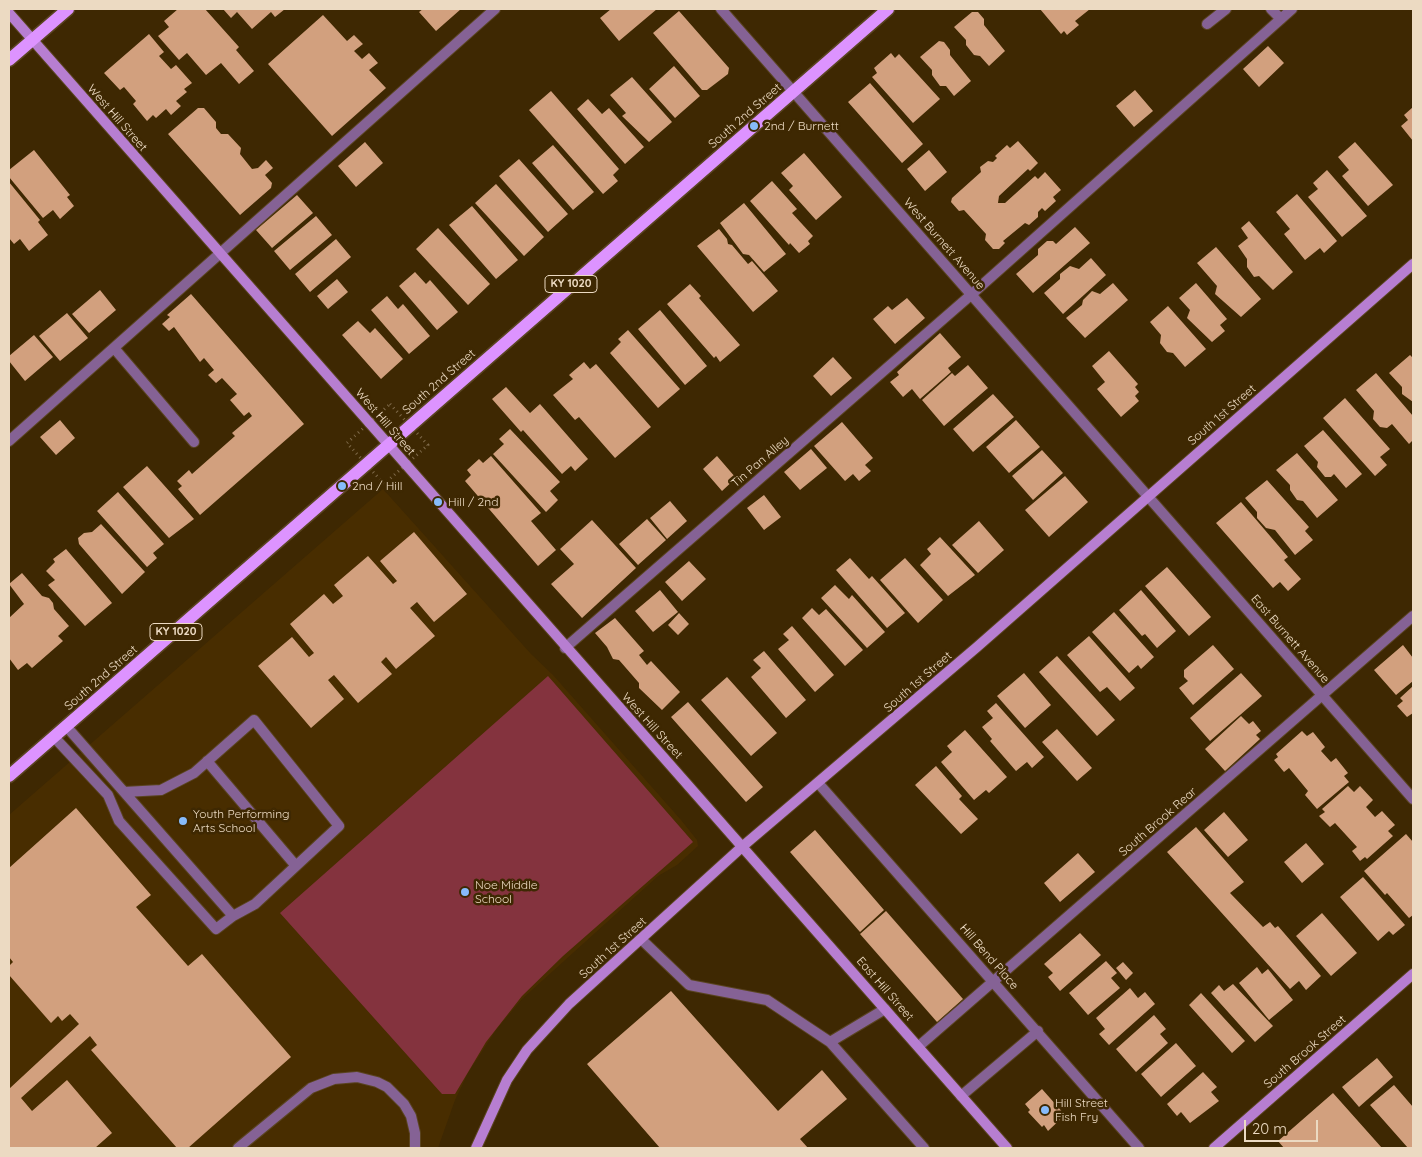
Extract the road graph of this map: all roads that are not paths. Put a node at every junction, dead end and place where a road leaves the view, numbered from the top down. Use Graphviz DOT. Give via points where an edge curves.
graph roads {
  1 [pos="68,9"];
  2 [pos="494,9"];
  3 [pos="721,9"];
  4 [pos="888,9"];
  5 [pos="1226,9"];
  6 [pos="1272,9"];
  7 [pos="1292,9"];
  8 [pos="9,13"];
  9 [pos="1281,19"];
  10 [pos="1207,24"];
  11 [pos="32,39"];
  12 [pos="9,60"];
  13 [pos="793,92"];
  14 [pos="220,254"];
  15 [pos="1413,264"];
  16 [pos="972,294"];
  17 [pos="114,348"];
  18 [pos="9,441"];
  19 [pos="194,442"];
  20 [pos="389,445"];
  21 [pos="1149,495"];
  22 [pos="1413,616"];
  23 [pos="565,648"];
  24 [pos="1322,694"];
  25 [pos="66,726"];
  26 [pos="54,737"];
  27 [pos="207,761"];
  28 [pos="9,776"];
  29 [pos="819,784"];
  30 [pos="124,792"];
  31 [pos="1413,799"];
  32 [pos="744,846"];
  33 [pos="296,866"];
  34 [pos="233,916"];
  35 [pos="642,940"];
  36 [pos="1413,974"];
  37 [pos="994,982"];
  38 [pos="885,1009"];
  39 [pos="1038,1031"];
  40 [pos="830,1042"];
  41 [pos="919,1046"];
  42 [pos="962,1096"];
  43 [pos="238,1148"];
  44 [pos="415,1148"];
  45 [pos="476,1148"];
  46 [pos="924,1148"];
  47 [pos="1007,1148"];
  48 [pos="1139,1148"];
  49 [pos="1214,1148"];
  1 -- 11 [label="main road"];
  2 -- 14 [label="street"];
  3 -- 13 [label="street, West Burnett Avenue"];
  4 -- 13 [label="main road, South 2nd Street / KY 1020"];
  5 -- 10 [label="street"];
  6 -- 9 [label="street"];
  7 -- 9 [label="street, Tin Pan Alley"];
  8 -- 11 [label="street, West Hill Street"];
  9 -- 16 [label="street, Tin Pan Alley"];
  11 -- 12 [label="main road"];
  11 -- 14 [label="street, West Hill Street"];
  13 -- 16 [label="street, West Burnett Avenue"];
  13 -- 20 [label="main road, South 2nd Street / KY 1020"];
  14 -- 17 [label="street"];
  14 -- 20 [label="street, West Hill Street"];
  15 -- 21 [label="street, South 1st Street"];
  16 -- 21 [label="street, West Burnett Avenue"];
  16 -- 23 [label="street, Tin Pan Alley"];
  17 -- 18 [label="street"];
  17 -- 19 [label="street"];
  20 -- 23 [label="street, West Hill Street"];
  20 -- 25 [label="main road, South 2nd Street / KY 1020"];
  21 -- 24 [label="street, East Burnett Avenue"];
  21 -- 29 [label="street, South 1st Street"];
  22 -- 24 [label="street, South Brook Rear"];
  23 -- 32 [label="street, West Hill Street"];
  24 -- 31 [label="street, East Burnett Avenue"];
  24 -- 37 [label="street, South Brook Rear"];
  25 -- 26 [label="main road, South 2nd Street / KY 1020"];
  25 -- 30 [label="street"];
  26 -- 28 [label="main road, South 2nd Street / KY 1020"];
  26 -- 34 [label="street" via="108,796 119,821 216,929"];
  27 -- 30 [label="street" via="194,773 161,790"];
  27 -- 33 [label="street"];
  27 -- 33 [label="street" via="254,720 339,826"];
  29 -- 32 [label="street, South 1st Street"];
  29 -- 37 [label="street, Hill Bend Place"];
  30 -- 34 [label="street"];
  32 -- 35 [label="street, South 1st Street"];
  32 -- 38 [label="street, East Hill Street"];
  33 -- 34 [label="street" via="255,904"];
  35 -- 40 [label="street" via="689,985 767,1000"];
  35 -- 45 [label="street, South 1st Street" via="569,1004 527,1050 494,1104"];
  36 -- 49 [label="street, South Brook Street"];
  37 -- 39 [label="street, Hill Bend Place"];
  37 -- 41 [label="street, South Brook Rear"];
  38 -- 40 [label="street"];
  38 -- 41 [label="street, East Hill Street"];
  39 -- 42 [label="street"];
  39 -- 48 [label="street, Hill Bend Place"];
  40 -- 46 [label="street"];
  41 -- 42 [label="street, East Hill Street"];
  42 -- 47 [label="street, East Hill Street"];
  43 -- 44 [label="street" via="311,1088 357,1077 386,1087 404,1104 411,1116"];
}
